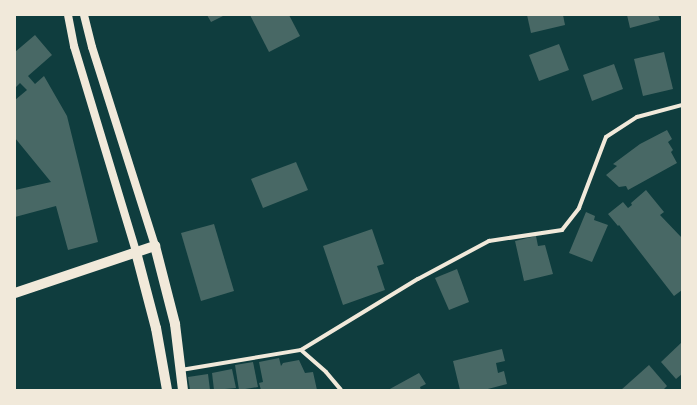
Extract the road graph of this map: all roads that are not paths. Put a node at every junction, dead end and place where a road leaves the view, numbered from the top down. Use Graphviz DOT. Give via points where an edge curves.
graph roads {
  1 [pos="68,15"];
  2 [pos="84,15"];
  3 [pos="682,105"];
  4 [pos="155,246"];
  5 [pos="136,252"];
  6 [pos="15,294"];
  7 [pos="301,350"];
  8 [pos="181,370"];
  9 [pos="167,390"];
  10 [pos="183,390"];
  11 [pos="341,390"];
  1 -- 5 [label="main road" via="74,46"];
  2 -- 4 [label="main road"];
  3 -- 7 [label="street" via="637,117 606,137 579,208 562,230 489,241 418,278"];
  4 -- 5 [label="main road"];
  4 -- 8 [label="main road" via="175,324"];
  5 -- 6 [label="main road"];
  5 -- 9 [label="main road" via="156,328"];
  7 -- 8 [label="street"];
  7 -- 11 [label="street" via="326,372"];
  8 -- 10 [label="main road"];
}
